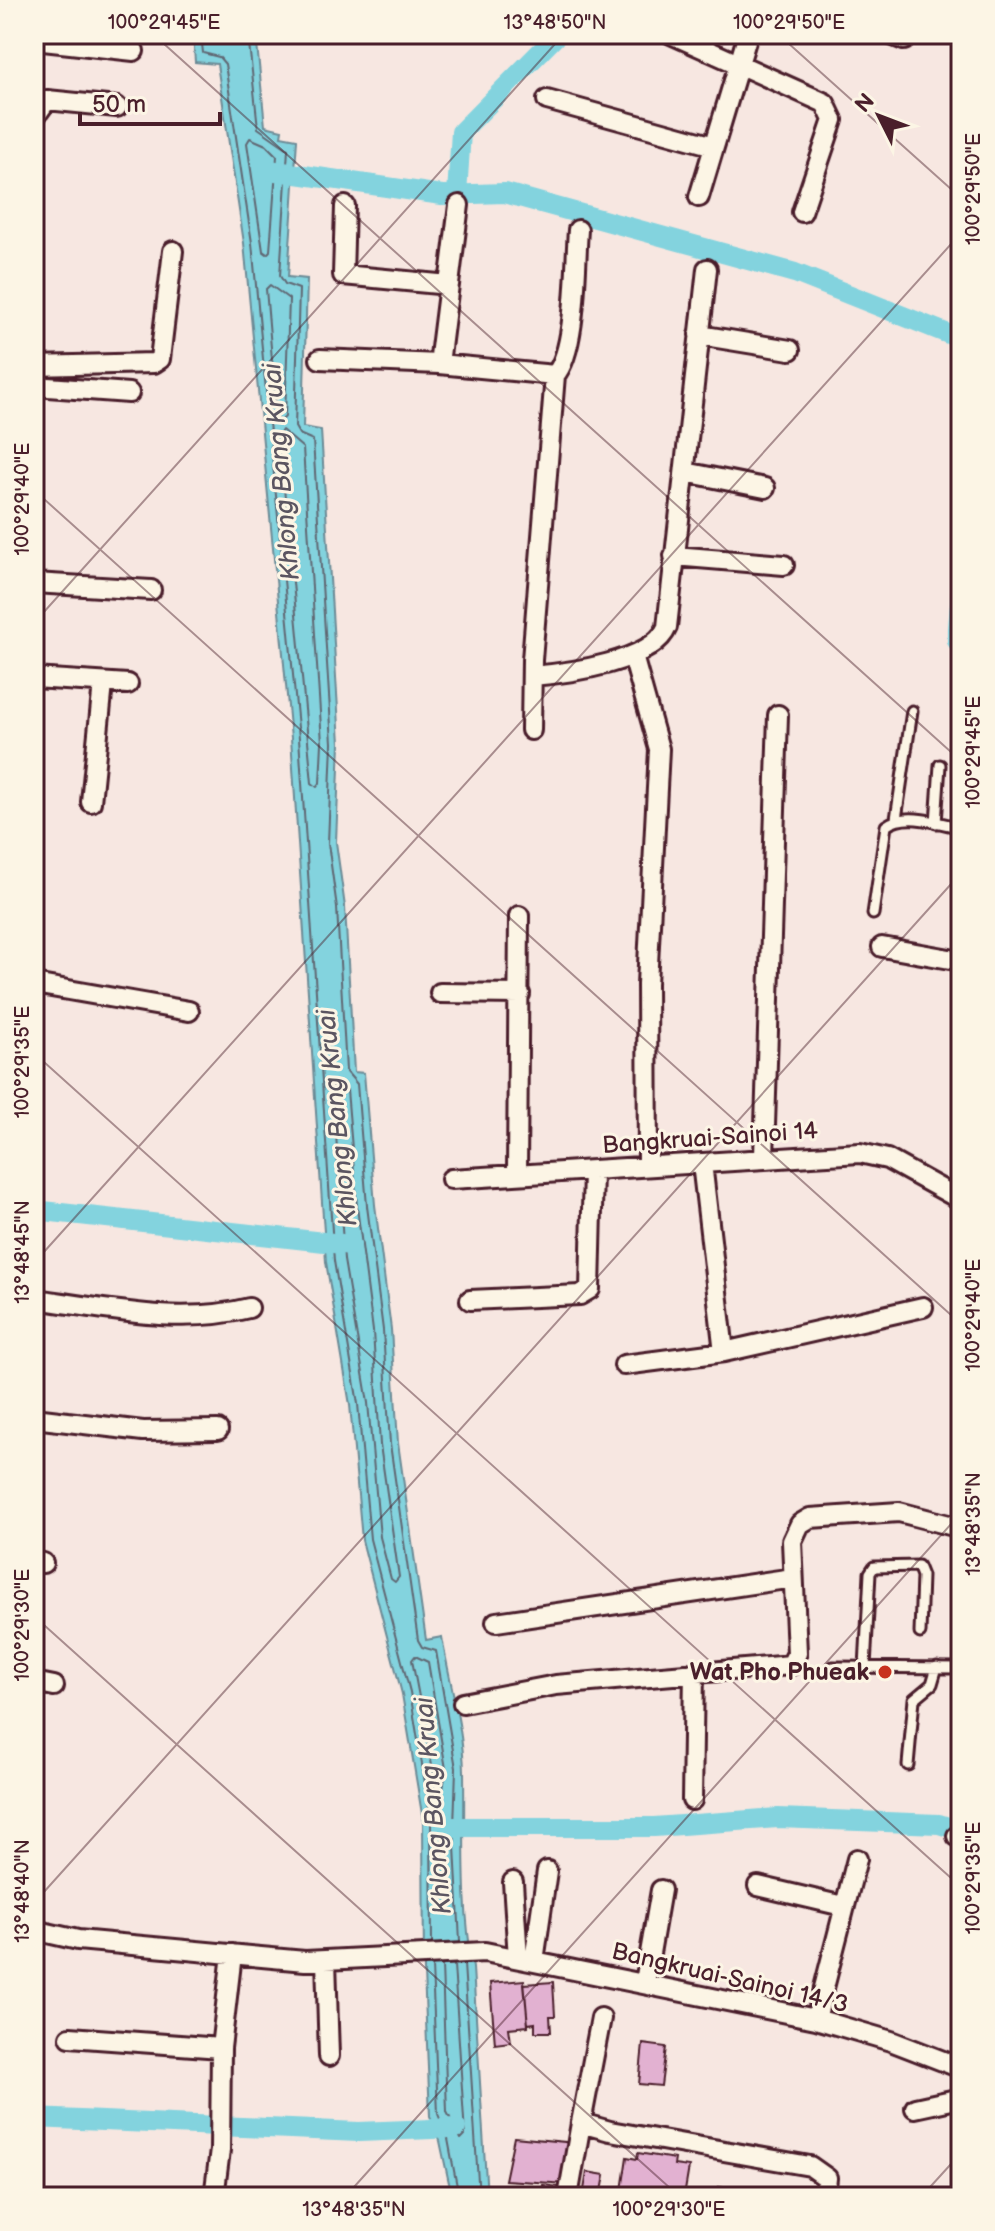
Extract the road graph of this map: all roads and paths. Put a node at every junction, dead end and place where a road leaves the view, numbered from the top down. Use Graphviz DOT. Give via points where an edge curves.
graph roads {
  1 [pos="671,34"];
  2 [pos="748,34"];
  3 [pos="34,40"];
  4 [pos="134,51"];
  5 [pos="739,64"];
  6 [pos="547,100"];
  7 [pos="117,107"];
  8 [pos="34,118"];
  9 [pos="714,146"];
  10 [pos="699,197"];
  11 [pos="459,205"];
  12 [pos="345,206"];
  13 [pos="802,212"];
  14 [pos="578,230"];
  15 [pos="173,251"];
  16 [pos="707,269"];
  17 [pos="449,285"];
  18 [pos="699,335"];
  19 [pos="790,350"];
  20 [pos="320,359"];
  21 [pos="439,364"];
  22 [pos="34,366"];
  23 [pos="555,375"];
  24 [pos="34,386"];
  25 [pos="129,393"];
  26 [pos="685,472"];
  27 [pos="765,488"];
  28 [pos="674,556"];
  29 [pos="784,565"];
  30 [pos="34,583"];
  31 [pos="151,590"];
  32 [pos="633,656"];
  33 [pos="532,676"];
  34 [pos="34,678"];
  35 [pos="103,684"];
  36 [pos="128,684"];
  37 [pos="912,711"];
  38 [pos="778,715"];
  39 [pos="531,730"];
  40 [pos="940,765"];
  41 [pos="91,802"];
  42 [pos="896,819"];
  43 [pos="936,823"];
  44 [pos="961,828"];
  45 [pos="873,914"];
  46 [pos="519,916"];
  47 [pos="882,947"];
  48 [pos="961,961"];
  49 [pos="34,984"];
  50 [pos="440,993"];
  51 [pos="520,994"];
  52 [pos="189,1011"];
  53 [pos="764,1157"];
  54 [pos="702,1163"];
  55 [pos="648,1166"];
  56 [pos="593,1171"];
  57 [pos="517,1173"];
  58 [pos="451,1179"];
  59 [pos="961,1200"];
  60 [pos="34,1299"];
  61 [pos="470,1300"];
  62 [pos="923,1307"];
  63 [pos="249,1308"];
  64 [pos="724,1352"];
  65 [pos="624,1365"];
  66 [pos="34,1418"];
  67 [pos="218,1430"];
  68 [pos="961,1528"];
  69 [pos="793,1578"];
  70 [pos="496,1622"];
  71 [pos="920,1633"];
  72 [pos="833,1667"];
  73 [pos="865,1667"];
  74 [pos="937,1667"];
  75 [pos="961,1668"];
  76 [pos="694,1672"];
  77 [pos="34,1682"];
  78 [pos="54,1686"];
  79 [pos="463,1703"];
  80 [pos="908,1765"];
  81 [pos="692,1800"];
  82 [pos="857,1859"];
  83 [pos="547,1871"];
  84 [pos="513,1882"];
  85 [pos="758,1886"];
  86 [pos="661,1890"];
  87 [pos="843,1906"];
  88 [pos="34,1930"];
  89 [pos="232,1954"];
  90 [pos="326,1960"];
  91 [pos="526,1960"];
  92 [pos="645,1982"];
  93 [pos="601,2018"];
  94 [pos="816,2019"];
  95 [pos="70,2037"];
  96 [pos="221,2048"];
  97 [pos="329,2056"];
  98 [pos="961,2068"];
  99 [pos="961,2098"];
  100 [pos="915,2108"];
  101 [pos="581,2123"];
  102 [pos="214,2197"];
  103 [pos="568,2197"];
  104 [pos="825,2197"];
  1 -- 5 [label="street"];
  2 -- 5 [label="street"];
  3 -- 4 [label="street"];
  5 -- 9 [label="street"];
  5 -- 13 [label="street" via="831,110 833,120"];
  6 -- 9 [label="street"];
  7 -- 8 [label="street" via="47,100"];
  9 -- 10 [label="street"];
  11 -- 17 [label="street"];
  12 -- 17 [label="street" via="343,275"];
  14 -- 23 [label="street" via="568,346"];
  15 -- 22 [label="street" via="160,359"];
  16 -- 18 [label="street"];
  17 -- 21 [label="street"];
  18 -- 19 [label="street"];
  18 -- 26 [label="street"];
  20 -- 21 [label="street"];
  21 -- 23 [label="street"];
  23 -- 33 [label="street"];
  24 -- 25 [label="street"];
  26 -- 27 [label="street"];
  26 -- 28 [label="street"];
  28 -- 29 [label="street"];
  28 -- 32 [label="street" via="663,638"];
  30 -- 31 [label="street"];
  32 -- 33 [label="street"];
  32 -- 55 [label="street" via="659,749 647,984"];
  33 -- 39 [label="street"];
  34 -- 35 [label="street"];
  35 -- 36 [label="street"];
  35 -- 41 [label="street"];
  37 -- 42 [label="lane"];
  38 -- 53 [label="street"];
  40 -- 43 [label="lane"];
  42 -- 43 [label="lane"];
  42 -- 45 [label="lane" via="884,833"];
  43 -- 44 [label="lane"];
  46 -- 51 [label="street"];
  47 -- 48 [label="street"];
  49 -- 52 [label="street"];
  50 -- 51 [label="street"];
  51 -- 57 [label="street"];
  53 -- 54 [label="street, Bangkruai-Sainoi 14"];
  53 -- 59 [label="street, Bangkruai-Sainoi 14" via="872,1154"];
  54 -- 55 [label="street, Bangkruai-Sainoi 14"];
  54 -- 64 [label="street"];
  55 -- 56 [label="street, Bangkruai-Sainoi 14"];
  56 -- 57 [label="street, Bangkruai-Sainoi 14"];
  56 -- 61 [label="street" via="590,1289 580,1295"];
  57 -- 58 [label="street, Bangkruai-Sainoi 14"];
  60 -- 63 [label="street" via="151,1315 218,1316"];
  62 -- 64 [label="street"];
  64 -- 65 [label="street"];
  66 -- 67 [label="street" via="143,1431"];
  68 -- 69 [label="street" via="899,1512 810,1518 794,1532"];
  69 -- 70 [label="street"];
  69 -- 76 [label="street" via="794,1662"];
  71 -- 73 [label="lane" via="918,1566 874,1567"];
  72 -- 73 [label="lane"];
  73 -- 74 [label="lane"];
  74 -- 75 [label="lane"];
  74 -- 80 [label="lane" via="932,1684 914,1699"];
  76 -- 79 [label="street" via="556,1685"];
  76 -- 81 [label="street"];
  77 -- 78 [label="street"];
  82 -- 87 [label="street"];
  83 -- 91 [label="street"];
  84 -- 91 [label="street"];
  85 -- 87 [label="street"];
  86 -- 92 [label="street"];
  87 -- 94 [label="street"];
  88 -- 89 [label="street, Bangkruai-Sainoi 14/3" via="78,1940"];
  89 -- 90 [label="street, Bangkruai-Sainoi 14/3"];
  89 -- 96 [label="street"];
  90 -- 91 [label="street, Bangkruai-Sainoi 14/3" via="485,1952"];
  90 -- 97 [label="street"];
  91 -- 92 [label="street, Bangkruai-Sainoi 14/3"];
  92 -- 94 [label="street, Bangkruai-Sainoi 14/3"];
  93 -- 101 [label="street"];
  94 -- 98 [label="street, Bangkruai-Sainoi 14/3"];
  95 -- 96 [label="street"];
  96 -- 102 [label="street"];
  99 -- 100 [label="street"];
  101 -- 103 [label="street"];
  101 -- 104 [label="street" via="810,2166 827,2178"];
}
